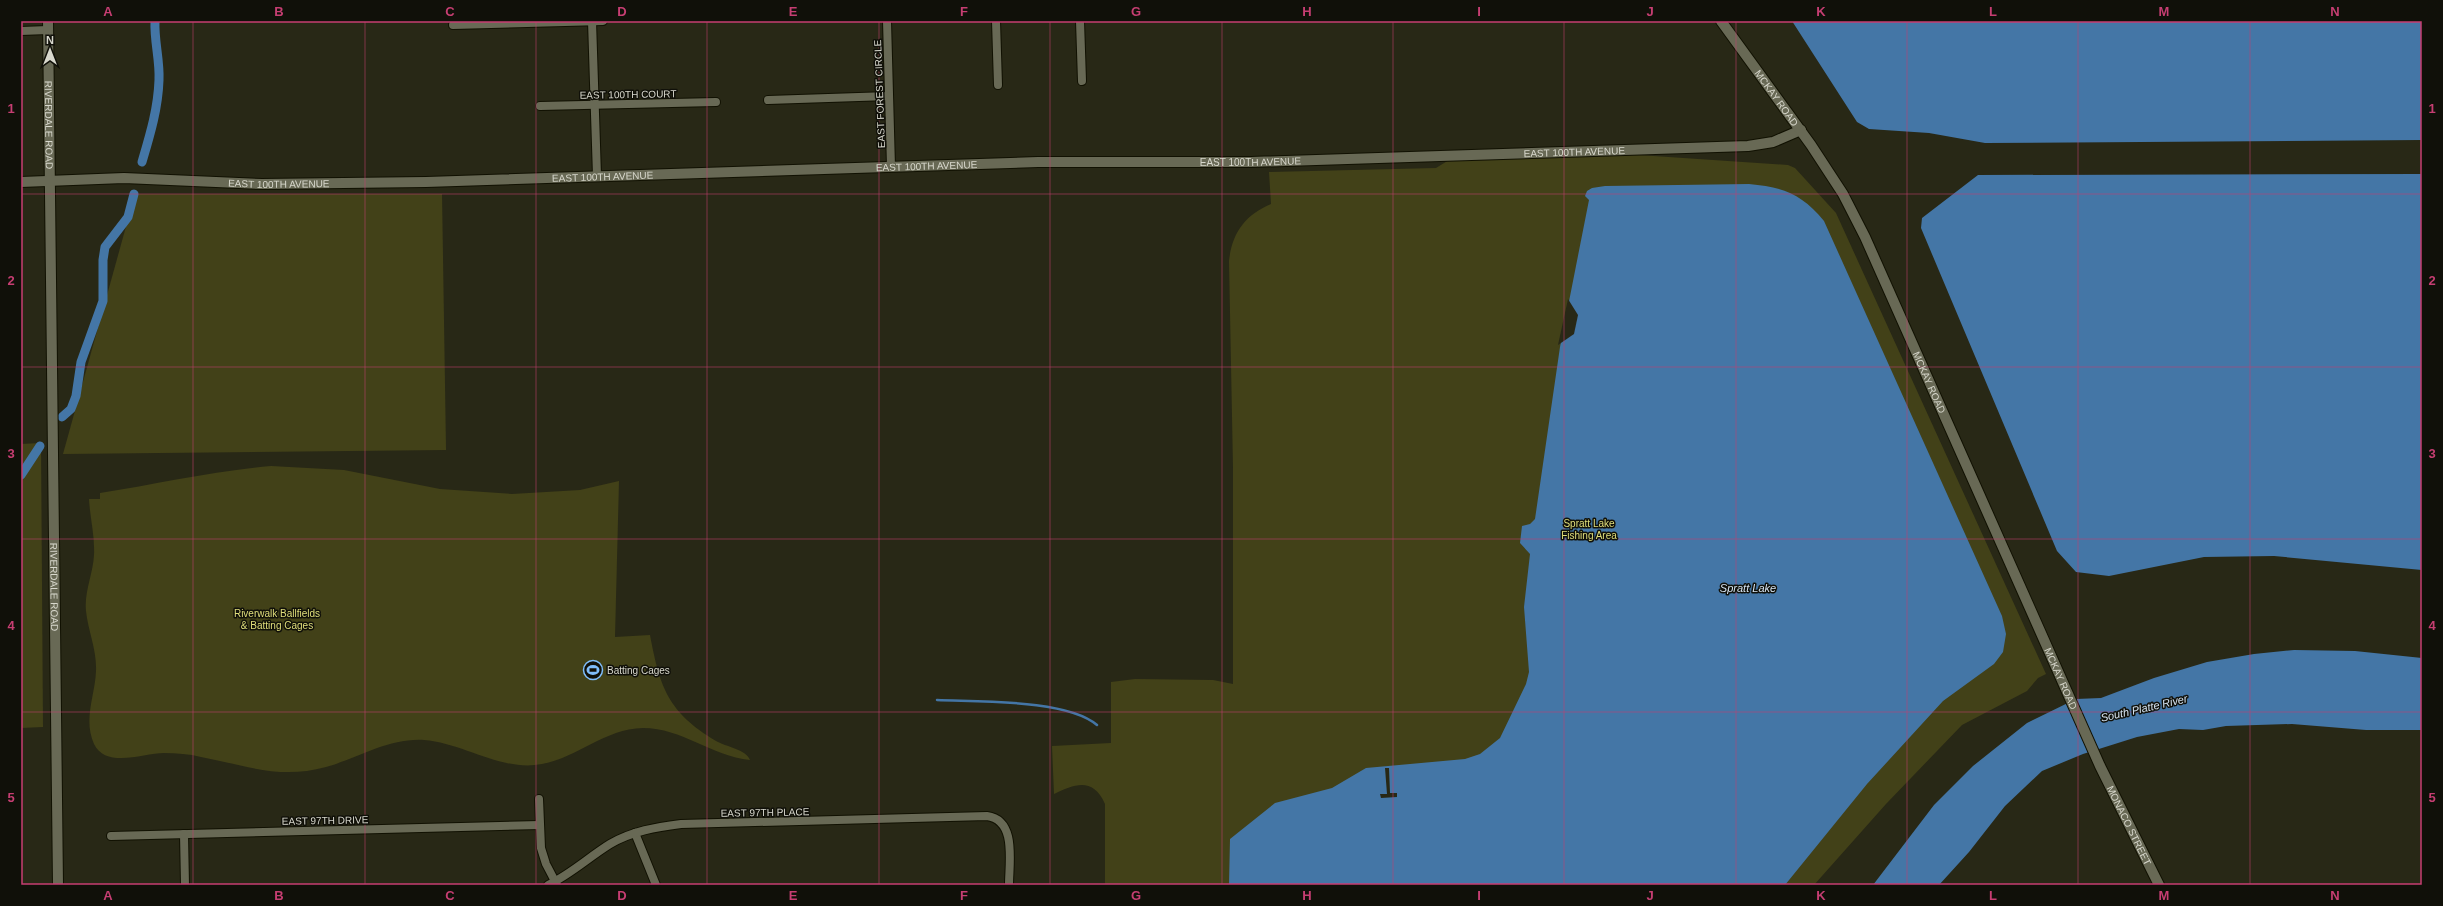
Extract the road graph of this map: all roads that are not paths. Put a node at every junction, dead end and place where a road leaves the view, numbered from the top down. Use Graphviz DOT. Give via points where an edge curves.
graph roads {
  1 [pos="592,21"];
  2 [pos="603,21"];
  3 [pos="887,21"];
  4 [pos="996,21"];
  5 [pos="1080,21"];
  6 [pos="1721,21"];
  7 [pos="505,22"];
  8 [pos="454,25"];
  9 [pos="48,26"];
  10 [pos="21,31"];
  11 [pos="1082,81"];
  12 [pos="998,85"];
  13 [pos="889,96"];
  14 [pos="768,100"];
  15 [pos="716,102"];
  16 [pos="594,105"];
  17 [pos="540,106"];
  18 [pos="1801,130"];
  19 [pos="891,167"];
  20 [pos="596,176"];
  21 [pos="49,181"];
  22 [pos="21,182"];
  23 [pos="2100,766"];
  24 [pos="539,799"];
  25 [pos="539,825"];
  26 [pos="634,833"];
  27 [pos="184,834"];
  28 [pos="111,836"];
  29 [pos="554,884"];
  30 [pos="58,885"];
  31 [pos="185,885"];
  32 [pos="656,885"];
  33 [pos="1009,885"];
  34 [pos="2158,885"];
  1 -- 2 [label="street"];
  1 -- 7 [label="street"];
  1 -- 16 [label="street"];
  3 -- 13 [label="street, EAST FOREST CIRCLE"];
  4 -- 12 [label="street"];
  5 -- 11 [label="street"];
  6 -- 18 [label="street, MCKAY ROAD"];
  7 -- 8 [label="street"];
  9 -- 10 [label="street"];
  9 -- 21 [label="street, RIVERDALE ROAD"];
  13 -- 14 [label="street"];
  13 -- 19 [label="street, EAST FOREST CIRCLE"];
  15 -- 16 [label="street, EAST 100TH COURT"];
  16 -- 17 [label="street, EAST 100TH COURT"];
  16 -- 20 [label="street"];
  18 -- 19 [label="street, EAST 100TH AVENUE" via="1773,142 1748,146 1251,162 1038,162"];
  18 -- 23 [label="street, MCKAY ROAD" via="1843,194 1865,237"];
  19 -- 20 [label="street, EAST 100TH AVENUE"];
  20 -- 21 [label="street, EAST 100TH AVENUE" via="268,184 124,178"];
  21 -- 22 [label="street, EAST 100TH AVENUE"];
  21 -- 30 [label="street, RIVERDALE ROAD"];
  23 -- 34 [label="street, MONACO STREET"];
  24 -- 25 [label="street"];
  25 -- 27 [label="street, EAST 97TH DRIVE"];
  25 -- 29 [label="street" via="543,856"];
  26 -- 29 [label="street, EAST 97TH PLACE" via="610,843"];
  26 -- 32 [label="street"];
  26 -- 33 [label="street, EAST 97TH PLACE" via="659,826 681,824 986,816 999,820 1008,833"];
  27 -- 28 [label="street, EAST 97TH DRIVE"];
  27 -- 31 [label="street"];
}
